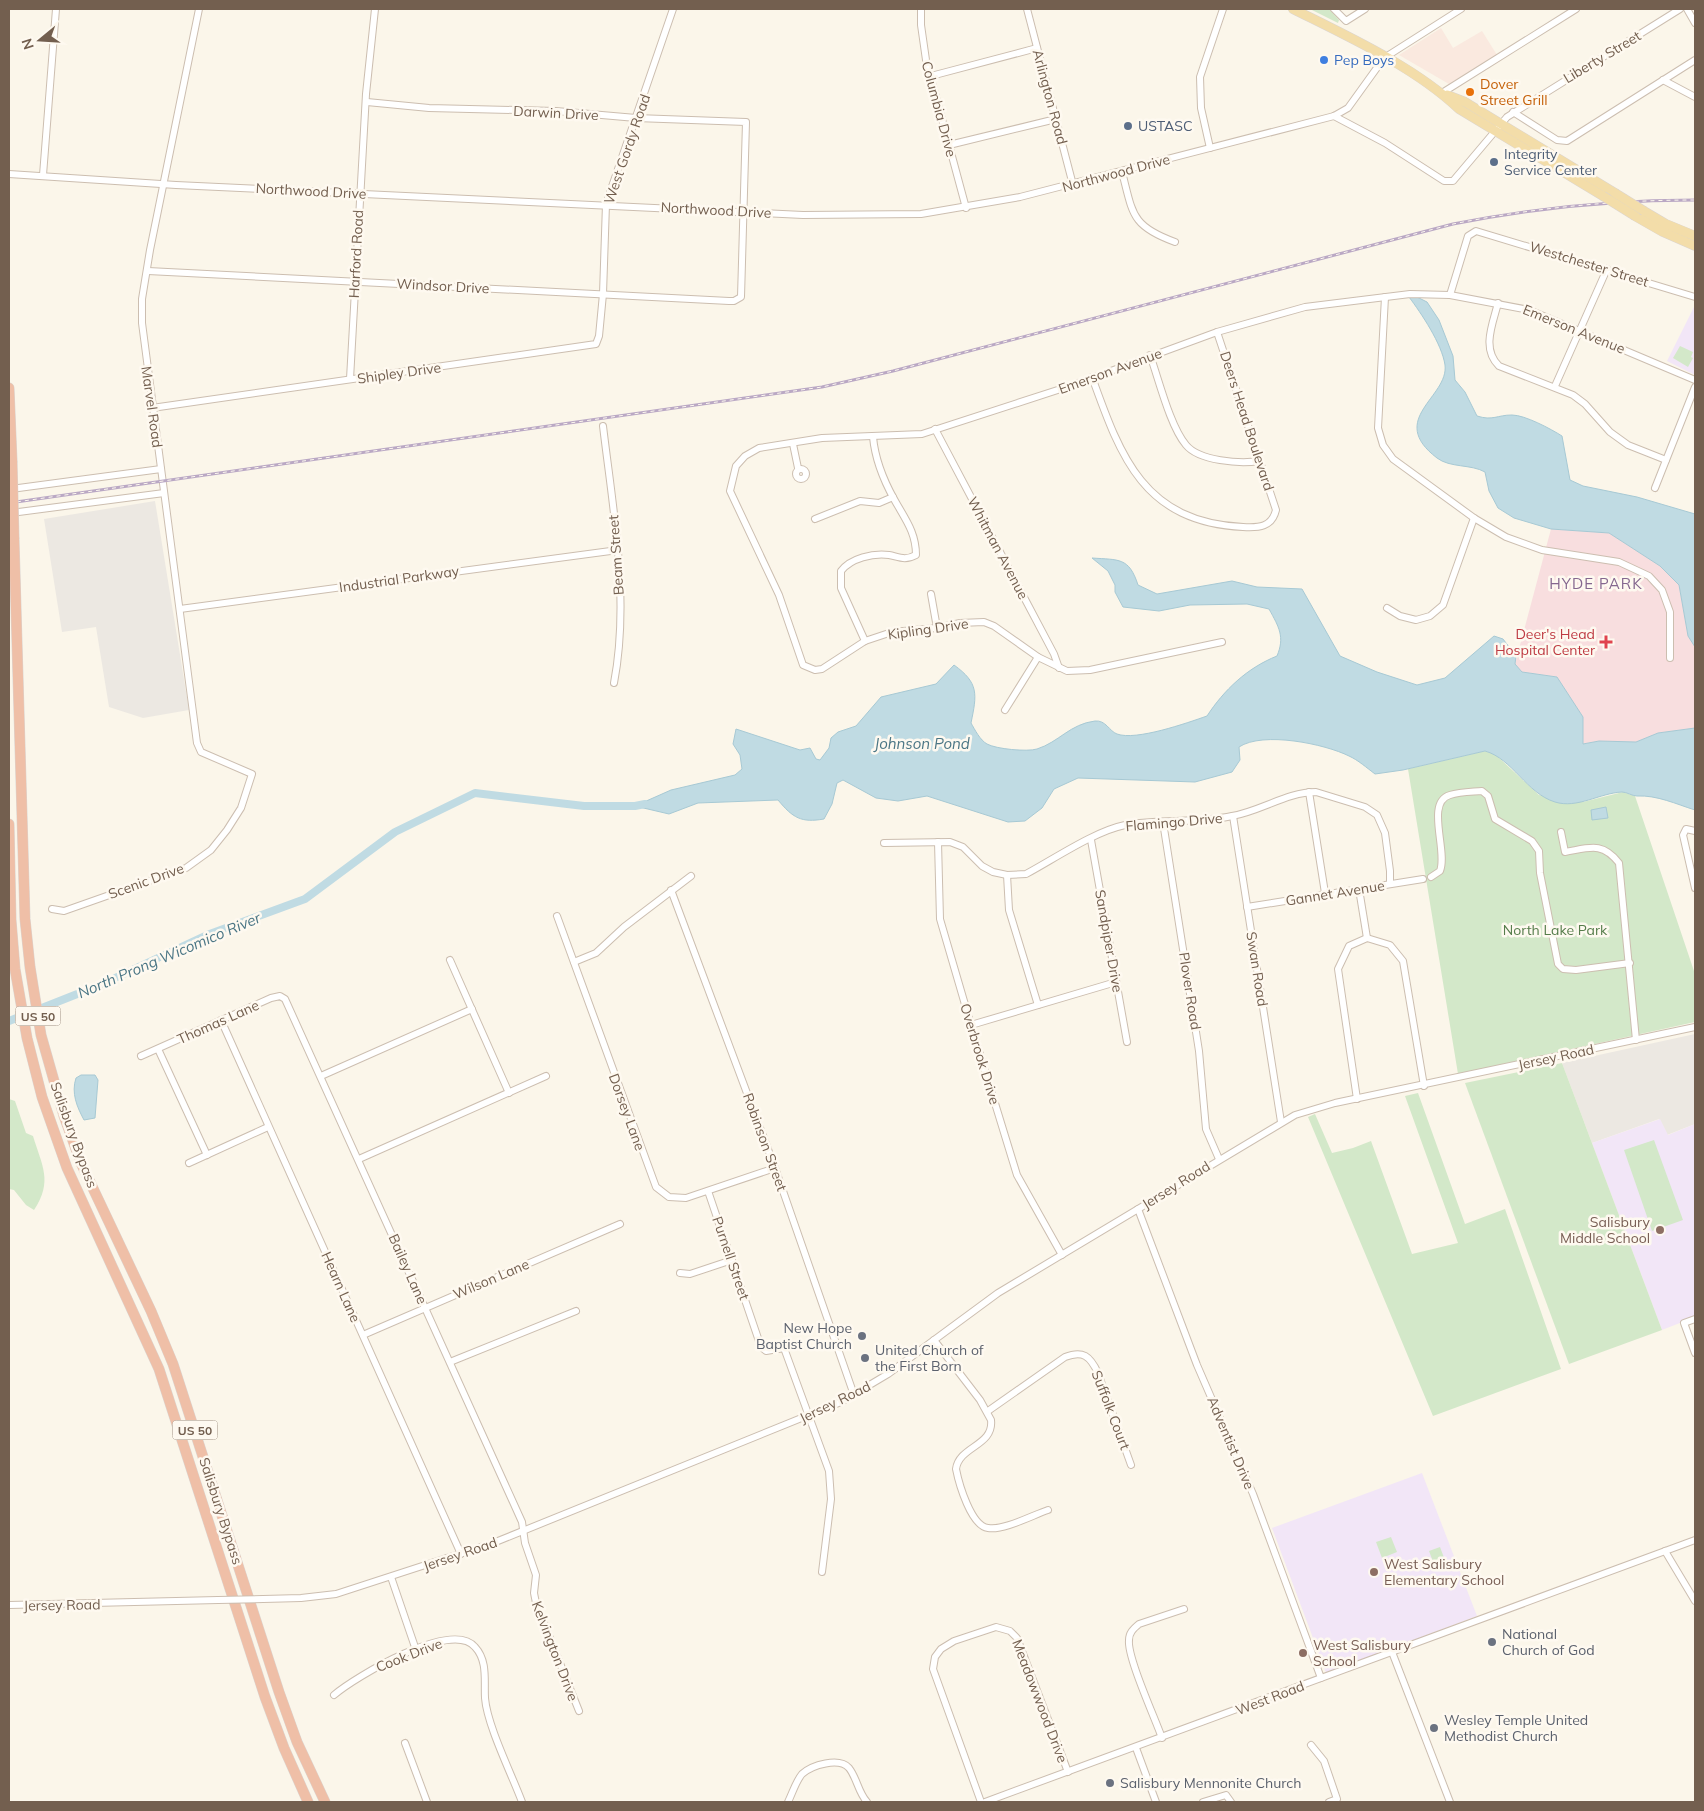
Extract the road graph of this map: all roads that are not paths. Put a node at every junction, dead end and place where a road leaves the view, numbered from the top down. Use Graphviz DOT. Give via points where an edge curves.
graph roads {
  1 [pos="56,9"];
  2 [pos="199,9"];
  3 [pos="375,9"];
  4 [pos="673,9"];
  5 [pos="921,9"];
  6 [pos="1027,9"];
  7 [pos="1222,9"];
  8 [pos="1293,9"];
  9 [pos="1334,9"];
  10 [pos="1365,9"];
  11 [pos="1461,9"];
  12 [pos="1576,9"];
  13 [pos="1680,9"];
  14 [pos="1687,9"];
  15 [pos="1695,23"];
  16 [pos="1037,48"];
  17 [pos="1384,58"];
  18 [pos="1695,60"];
  19 [pos="931,76"];
  20 [pos="1663,80"];
  21 [pos="1442,93"];
  22 [pos="1695,97"];
  23 [pos="366,102"];
  24 [pos="1513,112"];
  25 [pos="1334,116"];
  26 [pos="636,118"];
  27 [pos="1056,119"];
  28 [pos="1498,127"];
  29 [pos="948,145"];
  30 [pos="1210,148"];
  31 [pos="1122,172"];
  32 [pos="9,174"];
  33 [pos="43,175"];
  34 [pos="164,183"];
  35 [pos="1073,185"];
  36 [pos="360,194"];
  37 [pos="606,204"];
  38 [pos="966,208"];
  39 [pos="745,211"];
  40 [pos="1695,236"];
  41 [pos="1175,242"];
  42 [pos="1695,246"];
  43 [pos="1607,269"];
  44 [pos="148,271"];
  45 [pos="354,282"];
  46 [pos="603,294"];
  47 [pos="1450,295"];
  48 [pos="1385,297"];
  49 [pos="1695,297"];
  50 [pos="1498,303"];
  51 [pos="1579,330"];
  52 [pos="1217,332"];
  53 [pos="1150,355"];
  54 [pos="1092,377"];
  55 [pos="350,379"];
  56 [pos="1695,380"];
  57 [pos="1555,386"];
  58 [pos="1695,387"];
  59 [pos="9,388"];
  60 [pos="152,408"];
  61 [pos="603,426"];
  62 [pos="9,428"];
  63 [pos="935,429"];
  64 [pos="873,437"];
  65 [pos="793,444"];
  66 [pos="1666,460"];
  67 [pos="1259,461"];
  68 [pos="12,462"];
  69 [pos="798,468"];
  70 [pos="161,469"];
  71 [pos="1655,488"];
  72 [pos="9,489"];
  73 [pos="164,493"];
  74 [pos="893,498"];
  75 [pos="9,513"];
  76 [pos="1474,518"];
  77 [pos="815,519"];
  78 [pos="618,550"];
  79 [pos="931,594"];
  80 [pos="1387,608"];
  81 [pos="180,609"];
  82 [pos="937,628"];
  83 [pos="865,641"];
  84 [pos="1222,642"];
  85 [pos="1038,657"];
  86 [pos="1670,658"];
  87 [pos="806,668"];
  88 [pos="1060,668"];
  89 [pos="614,683"];
  90 [pos="1005,710"];
  91 [pos="252,774"];
  92 [pos="1309,792"];
  93 [pos="1233,816"];
  94 [pos="1163,822"];
  95 [pos="9,824"];
  96 [pos="1695,830"];
  97 [pos="1561,832"];
  98 [pos="1090,840"];
  99 [pos="938,842"];
  100 [pos="884,843"];
  101 [pos="1007,875"];
  102 [pos="691,876"];
  103 [pos="1431,877"];
  104 [pos="1423,879"];
  105 [pos="1390,884"];
  106 [pos="1695,888"];
  107 [pos="671,890"];
  108 [pos="1359,890"];
  109 [pos="1325,893"];
  110 [pos="1247,907"];
  111 [pos="52,909"];
  112 [pos="557,916"];
  113 [pos="1367,938"];
  114 [pos="450,960"];
  115 [pos="574,962"];
  116 [pos="1630,963"];
  117 [pos="1116,982"];
  118 [pos="1038,1004"];
  119 [pos="290,1008"];
  120 [pos="472,1008"];
  121 [pos="221,1020"];
  122 [pos="971,1025"];
  123 [pos="1695,1027"];
  124 [pos="1636,1040"];
  125 [pos="1127,1042"];
  126 [pos="158,1049"];
  127 [pos="141,1056"];
  128 [pos="321,1076"];
  129 [pos="546,1076"];
  130 [pos="1424,1086"];
  131 [pos="509,1093"];
  132 [pos="1357,1099"];
  133 [pos="1281,1122"];
  134 [pos="268,1127"];
  135 [pos="207,1155"];
  136 [pos="359,1159"];
  137 [pos="1219,1159"];
  138 [pos="189,1163"];
  139 [pos="775,1168"];
  140 [pos="708,1191"];
  141 [pos="1138,1209"];
  142 [pos="620,1224"];
  143 [pos="1062,1255"];
  144 [pos="732,1260"];
  145 [pos="680,1273"];
  146 [pos="426,1308"];
  147 [pos="576,1311"];
  148 [pos="1695,1319"];
  149 [pos="363,1335"];
  150 [pos="934,1340"];
  151 [pos="1695,1352"];
  152 [pos="450,1362"];
  153 [pos="854,1395"];
  154 [pos="988,1411"];
  155 [pos="808,1416"];
  156 [pos="1132,1465"];
  157 [pos="1048,1510"];
  158 [pos="524,1532"];
  159 [pos="1695,1540"];
  160 [pos="1664,1551"];
  161 [pos="461,1554"];
  162 [pos="822,1572"];
  163 [pos="391,1577"];
  164 [pos="1695,1601"];
  165 [pos="9,1606"];
  166 [pos="1184,1609"];
  167 [pos="416,1650"];
  168 [pos="1392,1652"];
  169 [pos="1321,1678"];
  170 [pos="334,1695"];
  171 [pos="579,1711"];
  172 [pos="1162,1738"];
  173 [pos="404,1743"];
  174 [pos="1311,1744"];
  175 [pos="1136,1748"];
  176 [pos="1068,1772"];
  177 [pos="1338,1801"];
  178 [pos="308,1802"];
  179 [pos="325,1802"];
  180 [pos="427,1802"];
  181 [pos="522,1802"];
  182 [pos="788,1802"];
  183 [pos="867,1802"];
  184 [pos="983,1802"];
  185 [pos="1156,1802"];
  186 [pos="1203,1802"];
  187 [pos="1231,1802"];
  188 [pos="1329,1802"];
  189 [pos="1450,1802"];
  1 -- 33 [label="street"];
  2 -- 34 [label="street, Marvel Road"];
  3 -- 23 [label="street, Harford Road"];
  4 -- 26 [label="street, West Gordy Road"];
  5 -- 19 [label="street, Columbia Drive" via="924,48"];
  6 -- 16 [label="street, Arlington Road"];
  7 -- 30 [label="street" via="1200,77 1201,108"];
  8 -- 17 [label="main road"];
  9 -- 10 [label="street" via="1346,21"];
  11 -- 17 [label="street"];
  12 -- 21 [label="street"];
  13 -- 24 [label="street, Liberty Street"];
  14 -- 15 [label="street"];
  16 -- 19 [label="street"];
  16 -- 27 [label="street, Arlington Road"];
  17 -- 21 [label="main road"];
  17 -- 25 [label="street, Northwood Drive" via="1354,101"];
  18 -- 20 [label="street"];
  19 -- 29 [label="street, Columbia Drive"];
  20 -- 22 [label="street"];
  20 -- 24 [label="street" via="1567,141 1557,140"];
  21 -- 28 [label="main road" via="1464,102"];
  23 -- 26 [label="street, Darwin Drive"];
  23 -- 36 [label="street, Harford Road"];
  24 -- 28 [label="street, Liberty Street"];
  25 -- 28 [label="street, Liberty Street" via="1450,182 1458,178"];
  25 -- 30 [label="street, Northwood Drive"];
  26 -- 37 [label="street, West Gordy Road"];
  26 -- 39 [label="street, Darwin Drive" via="746,122"];
  27 -- 29 [label="street"];
  27 -- 35 [label="street, Arlington Road"];
  28 -- 40 [label="main road, bridge" via="1666,224"];
  28 -- 42 [label="main road, bridge" via="1635,216"];
  29 -- 38 [label="street, Columbia Drive"];
  30 -- 31 [label="street, Northwood Drive"];
  31 -- 35 [label="street, Northwood Drive"];
  31 -- 41 [label="street" via="1136,219 1152,233"];
  32 -- 33 [label="street, Northwood Drive"];
  33 -- 34 [label="street, Northwood Drive"];
  34 -- 36 [label="street, Northwood Drive"];
  34 -- 44 [label="street, Marvel Road"];
  35 -- 38 [label="street, Northwood Drive"];
  36 -- 37 [label="street, Northwood Drive"];
  36 -- 45 [label="street, Harford Road"];
  37 -- 39 [label="street, Northwood Drive"];
  37 -- 46 [label="street, West Gordy Road"];
  38 -- 39 [label="street, Northwood Drive" via="891,215"];
  39 -- 46 [label="street, Windsor Drive" via="743,277 738,300"];
  43 -- 47 [label="street, Westchester Street" via="1476,231 1468,236"];
  43 -- 49 [label="street, Westchester Street"];
  43 -- 51 [label="street"];
  44 -- 45 [label="street, Windsor Drive"];
  44 -- 60 [label="street, Marvel Road" via="142,299 142,323"];
  45 -- 46 [label="street, Windsor Drive"];
  45 -- 55 [label="street, Harford Road"];
  46 -- 55 [label="street, Shipley Drive" via="600,336 592,346"];
  47 -- 48 [label="street, Emerson Avenue"];
  47 -- 50 [label="street, Emerson Avenue"];
  48 -- 52 [label="street, Emerson Avenue" via="1305,307"];
  48 -- 76 [label="street" via="1378,417 1380,436 1393,459"];
  50 -- 51 [label="street, Emerson Avenue" via="1529,310"];
  50 -- 57 [label="street" via="1488,348 1494,362 1506,370"];
  51 -- 56 [label="street, Emerson Avenue"];
  51 -- 57 [label="street"];
  52 -- 53 [label="street, Emerson Avenue"];
  52 -- 67 [label="street, Deers Head Boulevard"];
  53 -- 54 [label="street, Emerson Avenue"];
  53 -- 67 [label="street" via="1185,445 1226,461"];
  54 -- 63 [label="street, Emerson Avenue"];
  54 -- 67 [label="street, Deers Head Boulevard" via="1126,461 1172,509 1207,520 1250,527 1268,524 1274,519 1276,510"];
  55 -- 60 [label="street, Shipley Drive"];
  57 -- 66 [label="street" via="1580,400 1610,432 1628,444"];
  58 -- 66 [label="street"];
  59 -- 68 [label="highway"];
  60 -- 70 [label="street, Marvel Road"];
  61 -- 78 [label="street, Beam Street"];
  62 -- 68 [label="highway, Salisbury Bypass / US 50"];
  63 -- 64 [label="street, Emerson Avenue" via="922,434"];
  63 -- 88 [label="street, Whitman Avenue"];
  64 -- 65 [label="street, Emerson Avenue" via="822,438"];
  64 -- 74 [label="street" via="875,456"];
  65 -- 69 [label="street"];
  65 -- 87 [label="street, Emerson Avenue" via="759,448 745,456 736,466 730,491 776,587 802,665"];
  66 -- 71 [label="street"];
  68 -- 179 [label="highway, Salisbury Bypass / US 50, bridge" via="24,881 30,967 49,1065 81,1163 173,1364 282,1700"];
  70 -- 72 [label="street"];
  70 -- 73 [label="street, Marvel Road"];
  73 -- 75 [label="street"];
  73 -- 81 [label="street, Marvel Road"];
  74 -- 77 [label="street" via="879,503 860,500"];
  74 -- 83 [label="street" via="910,524 916,541 916,556 904,559 869,556 841,572 841,588"];
  76 -- 80 [label="street" via="1443,604 1435,613 1416,620"];
  76 -- 86 [label="street" via="1506,537 1542,550 1619,562 1649,576 1662,590 1670,612"];
  78 -- 81 [label="street, Industrial Parkway"];
  78 -- 89 [label="street, Beam Street" via="619,657"];
  79 -- 82 [label="street"];
  81 -- 91 [label="street, Marvel Road" via="197,742 201,752"];
  82 -- 83 [label="street, Kipling Drive" via="892,632"];
  82 -- 85 [label="street, Kipling Drive" via="984,622"];
  83 -- 87 [label="street, Kipling Drive" via="822,669"];
  84 -- 88 [label="street, Kipling Drive" via="1090,670"];
  85 -- 88 [label="street, Kipling Drive"];
  85 -- 90 [label="street"];
  91 -- 111 [label="street, Scenic Drive" via="241,808 227,830 211,850 186,868 64,911"];
  92 -- 93 [label="street, Flamingo Drive"];
  92 -- 105 [label="street, Flamingo Drive" via="1328,794 1365,807 1377,815 1385,833"];
  92 -- 109 [label="street"];
  93 -- 94 [label="street, Flamingo Drive"];
  93 -- 110 [label="street, Swan Road"];
  94 -- 98 [label="street, Flamingo Drive" via="1125,825"];
  94 -- 137 [label="street, Plover Road" via="1199,1051 1206,1129"];
  95 -- 178 [label="highway, Salisbury Bypass / US 50" via="15,969 34,1069 67,1168 159,1369 265,1697"];
  96 -- 106 [label="street" via="1683,832"];
  97 -- 116 [label="street" via="1565,852 1595,847 1610,851 1619,863"];
  98 -- 101 [label="street, Flamingo Drive" via="1026,874"];
  98 -- 117 [label="street, Sandpiper Drive"];
  99 -- 100 [label="street, Flamingo Drive"];
  99 -- 101 [label="street, Flamingo Drive" via="957,844 968,850 986,869"];
  99 -- 122 [label="street, Overbrook Drive" via="940,918"];
  101 -- 118 [label="street" via="1009,910"];
  102 -- 107 [label="street"];
  103 -- 116 [label="street" via="1440,871 1443,861 1437,815 1439,805 1451,794 1482,791 1488,796 1496,819 1532,841 1539,851 1541,881 1558,964 1563,969 1576,970"];
  104 -- 105 [label="street, Gannet Avenue"];
  105 -- 108 [label="street, Gannet Avenue"];
  107 -- 115 [label="street" via="596,952"];
  107 -- 139 [label="street, Robinson Street"];
  108 -- 109 [label="street, Gannet Avenue"];
  108 -- 113 [label="street"];
  109 -- 110 [label="street, Gannet Avenue"];
  110 -- 133 [label="street, Swan Road"];
  112 -- 115 [label="street, Dorsey Lane"];
  113 -- 130 [label="street" via="1390,945 1403,961"];
  113 -- 132 [label="street" via="1348,946 1338,969"];
  114 -- 120 [label="street"];
  115 -- 140 [label="street, Dorsey Lane" via="653,1183 664,1195 674,1199"];
  116 -- 124 [label="street"];
  117 -- 118 [label="street"];
  117 -- 125 [label="street, Sandpiper Drive"];
  118 -- 122 [label="street"];
  119 -- 121 [label="street, Thomas Lane" via="283,997 276,996"];
  119 -- 128 [label="street, Bailey Lane"];
  120 -- 128 [label="street"];
  120 -- 131 [label="street"];
  121 -- 126 [label="street, Thomas Lane"];
  121 -- 134 [label="street, Hearn Lane"];
  122 -- 143 [label="street, Overbrook Drive" via="1017,1175"];
  123 -- 124 [label="street, Jersey Road"];
  124 -- 130 [label="street, Jersey Road"];
  126 -- 127 [label="street, Thomas Lane"];
  126 -- 135 [label="street"];
  128 -- 136 [label="street, Bailey Lane"];
  129 -- 131 [label="street"];
  130 -- 132 [label="street, Jersey Road"];
  131 -- 136 [label="street"];
  132 -- 133 [label="street, Jersey Road" via="1306,1111"];
  133 -- 137 [label="street, Jersey Road"];
  134 -- 135 [label="street"];
  134 -- 149 [label="street, Hearn Lane"];
  135 -- 138 [label="street"];
  136 -- 146 [label="street, Bailey Lane"];
  137 -- 141 [label="street, Jersey Road"];
  139 -- 140 [label="street, Dorsey Lane"];
  139 -- 153 [label="street, Robinson Street"];
  140 -- 144 [label="street, Purnell Street"];
  141 -- 143 [label="street, Jersey Road"];
  141 -- 169 [label="street, Adventist Drive" via="1197,1365 1248,1482"];
  142 -- 146 [label="street, Wilson Lane"];
  143 -- 150 [label="street, Jersey Road" via="998,1293"];
  144 -- 145 [label="street" via="690,1274"];
  144 -- 155 [label="street, Purnell Street" via="761,1347 767,1351 784,1348"];
  146 -- 149 [label="street, Wilson Lane"];
  146 -- 152 [label="street, Bailey Lane"];
  147 -- 152 [label="street"];
  148 -- 151 [label="street" via="1684,1323"];
  149 -- 161 [label="street, Hearn Lane"];
  150 -- 153 [label="street, Jersey Road"];
  150 -- 154 [label="street"];
  152 -- 158 [label="street, Bailey Lane"];
  153 -- 155 [label="street, Jersey Road"];
  154 -- 156 [label="street, Suffolk Court" via="1065,1357 1084,1354 1095,1367"];
  154 -- 157 [label="street" via="992,1424 989,1433 961,1455 956,1469 977,1522 985,1528 995,1528"];
  155 -- 158 [label="street, Jersey Road"];
  155 -- 162 [label="street" via="827,1463 830,1481 831,1499"];
  158 -- 161 [label="street, Jersey Road"];
  158 -- 171 [label="street, Kelvington Drive" via="536,1575 536,1603"];
  159 -- 160 [label="street, West Road"];
  160 -- 164 [label="street"];
  160 -- 168 [label="street, West Road"];
  161 -- 163 [label="street, Jersey Road"];
  163 -- 165 [label="street, Jersey Road, bridge" via="325,1596"];
  163 -- 167 [label="street"];
  166 -- 172 [label="street" via="1139,1624 1128,1639 1132,1660"];
  167 -- 170 [label="street, Cook Drive" via="369,1670"];
  167 -- 181 [label="street, Cook Drive" via="456,1639 475,1646 485,1671 487,1706"];
  168 -- 169 [label="street, West Road"];
  168 -- 189 [label="street"];
  169 -- 172 [label="street, West Road"];
  172 -- 175 [label="street, West Road"];
  173 -- 180 [label="street"];
  174 -- 177 [label="street" via="1324,1761"];
  175 -- 176 [label="street, West Road"];
  175 -- 185 [label="street"];
  176 -- 184 [label="street, West Road"];
  176 -- 184 [label="street, Meadowwood Drive" via="1017,1638 1004,1628 985,1630 943,1646 935,1657 933,1668"];
  177 -- 188 [label="street"];
  182 -- 183 [label="street" via="806,1771 836,1762 850,1770"];
  186 -- 187 [label="street" via="1226,1795"];
}
